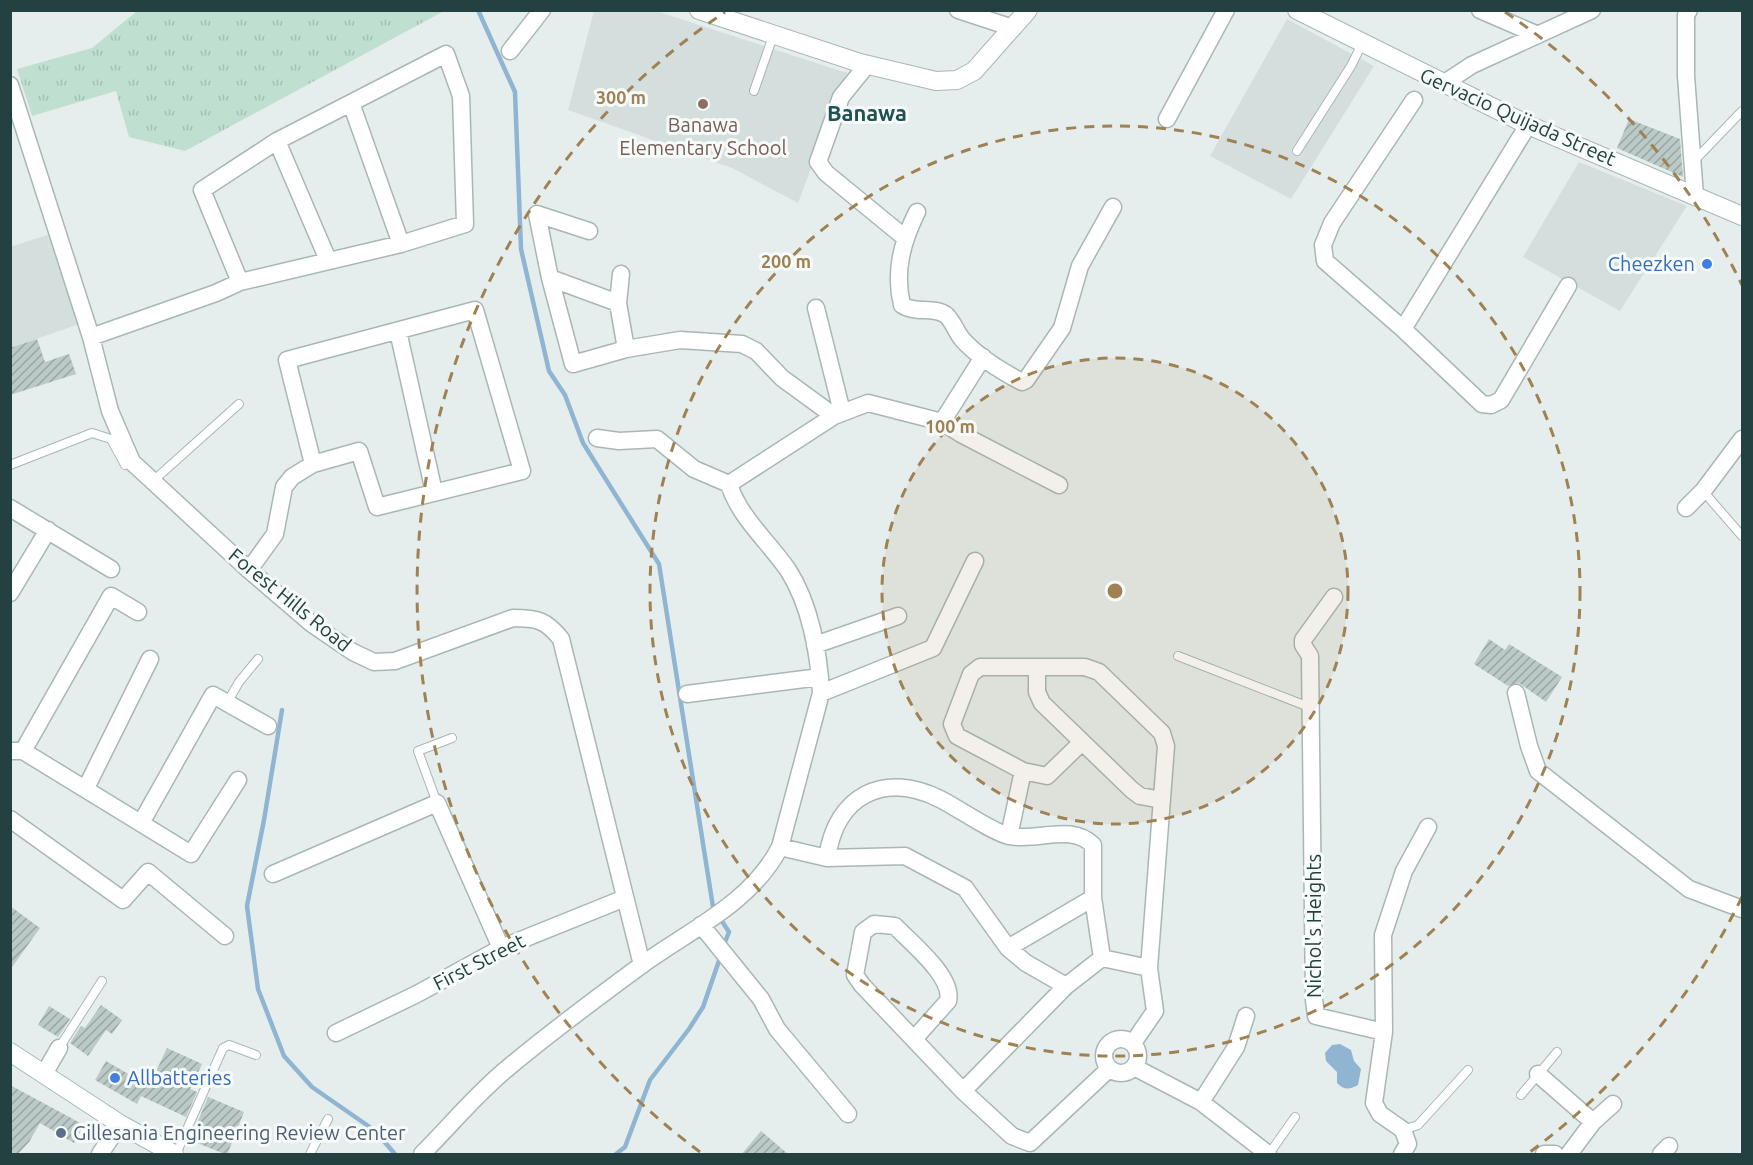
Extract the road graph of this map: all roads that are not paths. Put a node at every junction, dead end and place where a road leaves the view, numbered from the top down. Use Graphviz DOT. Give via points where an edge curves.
graph roads {
  1 [pos="542,10"];
  2 [pos="958,10"];
  3 [pos="1028,10"];
  4 [pos="1226,10"];
  5 [pos="1297,10"];
  6 [pos="1480,10"];
  7 [pos="1592,10"];
  8 [pos="1689,10"];
  9 [pos="697,11"];
  10 [pos="1013,28"];
  11 [pos="1539,35"];
  12 [pos="773,36"];
  13 [pos="1362,44"];
  14 [pos="510,51"];
  15 [pos="867,65"];
  16 [pos="1443,84"];
  17 [pos="10,85"];
  18 [pos="754,91"];
  19 [pos="1414,100"];
  20 [pos="351,103"];
  21 [pos="1743,111"];
  22 [pos="1167,119"];
  23 [pos="1527,125"];
  24 [pos="277,141"];
  25 [pos="1297,152"];
  26 [pos="1693,162"];
  27 [pos="1695,196"];
  28 [pos="1113,207"];
  29 [pos="917,212"];
  30 [pos="1743,216"];
  31 [pos="589,231"];
  32 [pos="904,237"];
  33 [pos="401,244"];
  34 [pos="328,261"];
  35 [pos="621,274"];
  36 [pos="550,278"];
  37 [pos="240,282"];
  38 [pos="1568,286"];
  39 [pos="618,303"];
  40 [pos="816,308"];
  41 [pos="1403,328"];
  42 [pos="398,331"];
  43 [pos="91,337"];
  44 [pos="626,349"];
  45 [pos="983,357"];
  46 [pos="239,404"];
  47 [pos="838,414"];
  48 [pos="942,422"];
  49 [pos="597,438"];
  50 [pos="1743,439"];
  51 [pos="132,462"];
  52 [pos="313,464"];
  53 [pos="10,465"];
  54 [pos="153,480"];
  55 [pos="729,483"];
  56 [pos="1059,485"];
  57 [pos="1703,491"];
  58 [pos="434,492"];
  59 [pos="10,508"];
  60 [pos="1686,508"];
  61 [pos="48,530"];
  62 [pos="1743,536"];
  63 [pos="975,561"];
  64 [pos="111,569"];
  65 [pos="249,570"];
  66 [pos="10,593"];
  67 [pos="1334,597"];
  68 [pos="138,612"];
  69 [pos="898,616"];
  70 [pos="815,645"];
  71 [pos="1178,656"];
  72 [pos="150,659"];
  73 [pos="258,659"];
  74 [pos="1037,667"];
  75 [pos="821,685"];
  76 [pos="1516,693"];
  77 [pos="687,694"];
  78 [pos="227,703"];
  79 [pos="1309,707"];
  80 [pos="268,726"];
  81 [pos="452,738"];
  82 [pos="1082,743"];
  83 [pos="17,751"];
  84 [pos="1023,771"];
  85 [pos="238,780"];
  86 [pos="86,788"];
  87 [pos="1162,800"];
  88 [pos="437,803"];
  89 [pos="10,819"];
  90 [pos="141,823"];
  91 [pos="1428,827"];
  92 [pos="1009,836"];
  93 [pos="780,847"];
  94 [pos="827,858"];
  95 [pos="273,874"];
  96 [pos="624,898"];
  97 [pos="1093,898"];
  98 [pos="1743,909"];
  99 [pos="704,923"];
  100 [pos="225,936"];
  101 [pos="501,948"];
  102 [pos="1008,948"];
  103 [pos="1102,958"];
  104 [pos="642,965"];
  105 [pos="1149,968"];
  106 [pos="102,981"];
  107 [pos="1066,986"];
  108 [pos="1246,1016"];
  109 [pos="1384,1032"];
  110 [pos="336,1033"];
  111 [pos="914,1039"];
  112 [pos="1133,1043"];
  113 [pos="60,1048"];
  114 [pos="10,1052"];
  115 [pos="1557,1052"];
  116 [pos="256,1055"];
  117 [pos="1134,1067"];
  118 [pos="1109,1069"];
  119 [pos="1468,1070"];
  120 [pos="44,1074"];
  121 [pos="1538,1074"];
  122 [pos="963,1091"];
  123 [pos="1521,1095"];
  124 [pos="1200,1102"];
  125 [pos="1613,1104"];
  126 [pos="848,1114"];
  127 [pos="1295,1117"];
  128 [pos="328,1119"];
  129 [pos="1593,1122"];
  130 [pos="120,1124"];
  131 [pos="1403,1130"];
  132 [pos="170,1154"];
  133 [pos="100,1155"];
  134 [pos="310,1155"];
  135 [pos="422,1155"];
  136 [pos="1268,1155"];
  137 [pos="1401,1155"];
  138 [pos="1544,1155"];
  139 [pos="1555,1155"];
  140 [pos="1569,1155"];
  1 -- 14 [label="street"];
  2 -- 10 [label="street"];
  3 -- 10 [label="street"];
  4 -- 22 [label="street"];
  5 -- 13 [label="street, Gervacio Quijada Street"];
  6 -- 11 [label="street"];
  7 -- 11 [label="street"];
  8 -- 26 [label="street" via="1686,76"];
  9 -- 12 [label="street"];
  10 -- 15 [label="street" via="974,71 957,80 936,81"];
  11 -- 16 [label="street" via="1461,71"];
  12 -- 15 [label="street"];
  12 -- 18 [label="lane"];
  13 -- 16 [label="street, Gervacio Quijada Street"];
  13 -- 25 [label="lane"];
  15 -- 32 [label="street" via="841,97 820,150 823,169"];
  16 -- 23 [label="street, Gervacio Quijada Street"];
  17 -- 43 [label="street, Forest Hills Road"];
  19 -- 41 [label="street" via="1332,223 1323,245 1324,261"];
  20 -- 24 [label="street"];
  20 -- 33 [label="street"];
  20 -- 33 [label="street" via="446,54 461,96 465,224"];
  21 -- 26 [label="lane"];
  23 -- 27 [label="street, Gervacio Quijada Street"];
  23 -- 41 [label="street"];
  24 -- 34 [label="street"];
  24 -- 37 [label="street" via="202,190"];
  26 -- 27 [label="street"];
  27 -- 30 [label="street, Gervacio Quijada Street"];
  28 -- 45 [label="street" via="1080,266 1062,328 1026,380 1022,382"];
  29 -- 32 [label="street"];
  31 -- 36 [label="street" via="537,214"];
  32 -- 45 [label="street" via="898,290 902,305 908,310 946,316 961,338"];
  33 -- 34 [label="street"];
  34 -- 37 [label="street"];
  35 -- 39 [label="street"];
  36 -- 39 [label="street"];
  36 -- 44 [label="street" via="573,364"];
  37 -- 43 [label="street"];
  38 -- 41 [label="street" via="1502,400 1491,405 1482,404"];
  39 -- 44 [label="street"];
  40 -- 47 [label="street"];
  42 -- 52 [label="street" via="287,360"];
  42 -- 58 [label="street"];
  42 -- 58 [label="street" via="475,310 522,471"];
  43 -- 51 [label="street, Forest Hills Road" via="110,411"];
  44 -- 47 [label="street" via="680,340 742,344 756,351 782,378"];
  45 -- 48 [label="street"];
  46 -- 54 [label="lane"];
  47 -- 48 [label="street" via="868,403"];
  47 -- 55 [label="street"];
  48 -- 56 [label="street"];
  49 -- 55 [label="street" via="657,439 694,469"];
  50 -- 57 [label="street"];
  51 -- 53 [label="lane" via="125,465 111,439 92,433"];
  51 -- 54 [label="street, Forest Hills Road"];
  52 -- 58 [label="street" via="359,451 377,507"];
  52 -- 65 [label="street" via="284,487 275,534"];
  54 -- 65 [label="street, Forest Hills Road"];
  55 -- 70 [label="street" via="734,500 789,571 803,601"];
  57 -- 60 [label="street"];
  57 -- 62 [label="lane"];
  59 -- 61 [label="street"];
  61 -- 64 [label="street"];
  61 -- 66 [label="street"];
  63 -- 75 [label="street" via="933,648"];
  65 -- 96 [label="street, Forest Hills Road" via="312,624 374,662 395,661 513,618 534,618 551,627 561,639"];
  67 -- 79 [label="street, Nichol's Heights" via="1303,640 1310,656"];
  68 -- 83 [label="street" via="111,596"];
  69 -- 70 [label="street"];
  70 -- 75 [label="street"];
  71 -- 79 [label="lane"];
  72 -- 86 [label="street"];
  73 -- 78 [label="lane" via="238,682"];
  74 -- 82 [label="street" via="1037,692 1042,704"];
  74 -- 84 [label="street" via="980,667 971,674 952,724 957,736"];
  74 -- 87 [label="street" via="1085,667 1099,672 1162,733 1166,746"];
  75 -- 77 [label="street"];
  75 -- 93 [label="street"];
  76 -- 98 [label="street" via="1538,771 1689,889"];
  78 -- 80 [label="street"];
  78 -- 90 [label="street" via="213,695"];
  79 -- 109 [label="street, Nichol's Heights" via="1316,1016"];
  81 -- 88 [label="lane" via="418,751"];
  82 -- 84 [label="street" via="1047,776"];
  82 -- 87 [label="street" via="1140,796"];
  83 -- 86 [label="street"];
  84 -- 92 [label="street"];
  85 -- 90 [label="street" via="191,854"];
  86 -- 90 [label="street"];
  87 -- 105 [label="street"];
  88 -- 95 [label="street"];
  88 -- 101 [label="street"];
  89 -- 100 [label="street" via="123,900 148,872"];
  91 -- 109 [label="street" via="1404,871 1383,935"];
  92 -- 94 [label="street" via="918,791 868,791 853,802 836,825"];
  92 -- 97 [label="street" via="1075,834 1086,838 1093,845"];
  93 -- 94 [label="street"];
  93 -- 99 [label="street" via="756,883"];
  94 -- 102 [label="street" via="905,856 965,888"];
  96 -- 101 [label="street, First Street"];
  96 -- 104 [label="street, Forest Hills Road"];
  97 -- 102 [label="street"];
  97 -- 103 [label="street"];
  99 -- 104 [label="street"];
  99 -- 126 [label="street" via="761,999 777,1029"];
  101 -- 110 [label="street, First Street"];
  102 -- 107 [label="street"];
  103 -- 105 [label="street"];
  103 -- 107 [label="street"];
  104 -- 135 [label="street" via="507,1068"];
  105 -- 112 [label="street" via="1155,1011"];
  106 -- 113 [label="lane"];
  107 -- 122 [label="street"];
  108 -- 124 [label="street" via="1236,1047"];
  109 -- 131 [label="street" via="1374,1103 1380,1114"];
  111 -- 111 [label="street" via="855,975 863,932 874,924 895,926 947,981 948,1001"];
  111 -- 122 [label="street"];
  112 -- 117 [label="street" via="1138,1059"];
  112 -- 118 [label="street" via="1124,1039 1105,1048 1104,1059"];
  113 -- 120 [label="street"];
  114 -- 120 [label="street"];
  115 -- 121 [label="lane"];
  116 -- 132 [label="lane" via="229,1045 223,1048"];
  117 -- 118 [label="street" via="1118,1073"];
  117 -- 124 [label="street"];
  118 -- 122 [label="street" via="1030,1143 1012,1136"];
  119 -- 131 [label="lane" via="1418,1125"];
  120 -- 130 [label="street"];
  121 -- 123 [label="lane"];
  121 -- 129 [label="street"];
  124 -- 136 [label="street"];
  125 -- 129 [label="street"];
  127 -- 136 [label="lane"];
  128 -- 134 [label="lane"];
  129 -- 140 [label="street"];
  130 -- 132 [label="street"];
  130 -- 133 [label="street"];
  131 -- 137 [label="street" via="1408,1144"];
  138 -- 139 [label="street"];
}
